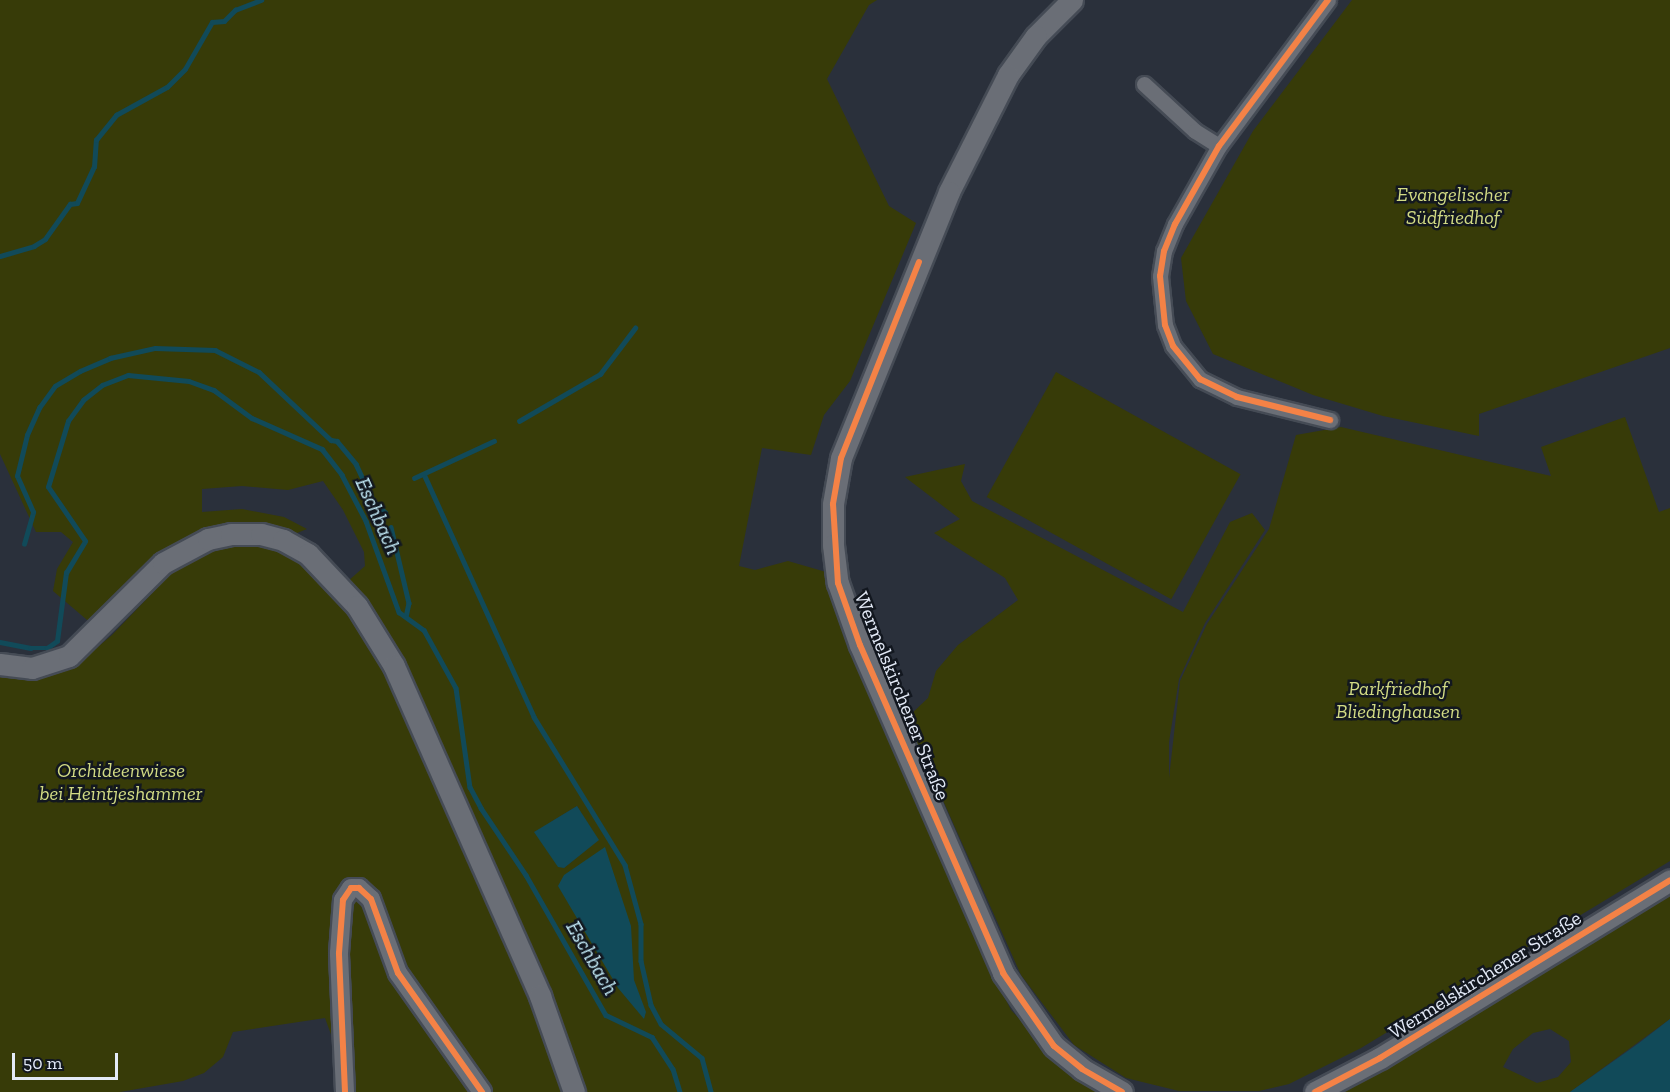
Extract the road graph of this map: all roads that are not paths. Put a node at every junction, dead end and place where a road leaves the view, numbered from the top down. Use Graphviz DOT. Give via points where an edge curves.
graph roads {
  1 [pos="1072,0"];
  2 [pos="1328,0"];
  3 [pos="1144,84"];
  4 [pos="1219,146"];
  5 [pos="1330,420"];
  6 [pos="0,664"];
  7 [pos="1670,880"];
  8 [pos="345,1092"];
  9 [pos="482,1092"];
  10 [pos="574,1092"];
  11 [pos="1122,1092"];
  12 [pos="1315,1092"];
  1 -- 11 [label="main road, Wermelskirchener Straße" via="1036,36 1008,75 949,192 842,458 833,504 833,545 838,583 852,627 1004,973 1030,1017 1054,1046 1082,1069"];
  2 -- 4 [label="street"];
  3 -- 4 [label="street" via="1195,131"];
  4 -- 5 [label="street" via="1164,251 1161,303 1173,346 1200,379 1218,390"];
  6 -- 10 [label="main road" via="32,668 69,656 163,563 208,539 261,534 283,540 308,554 357,606 394,666 540,996"];
  7 -- 12 [label="main road, Wermelskirchener Straße" via="1389,1053"];
  8 -- 9 [label="street" via="339,953 344,900 351,888 359,888 370,899 399,973"];
}
